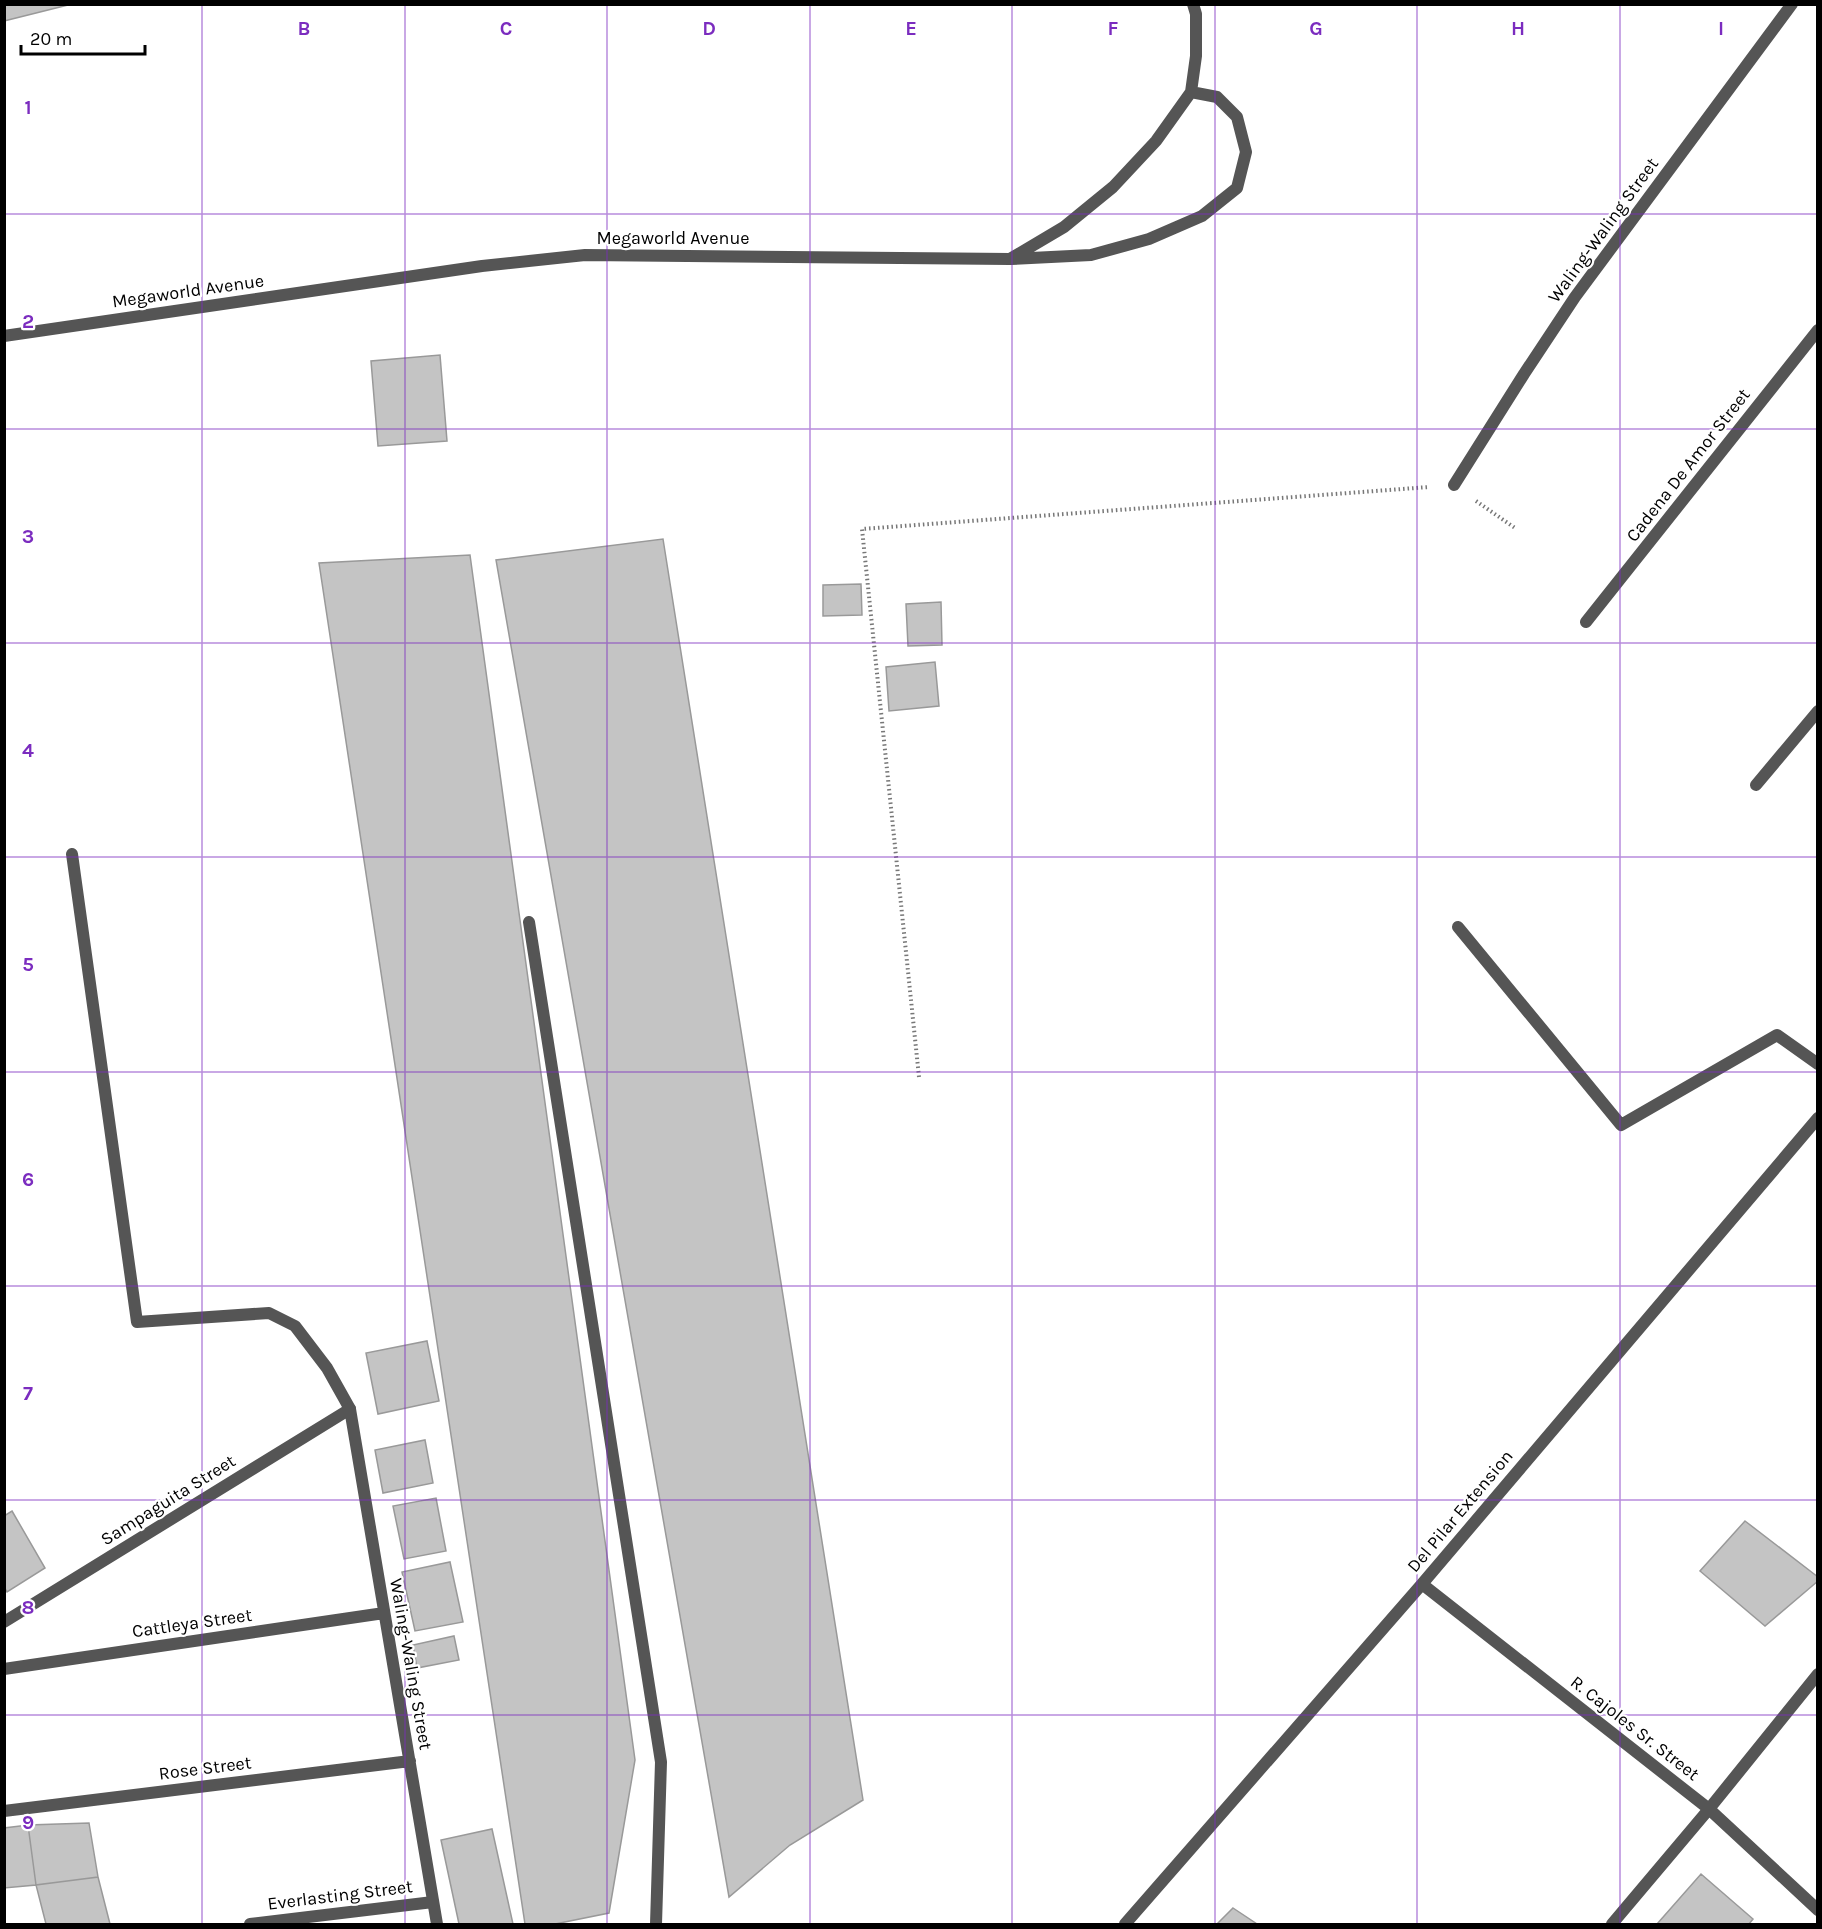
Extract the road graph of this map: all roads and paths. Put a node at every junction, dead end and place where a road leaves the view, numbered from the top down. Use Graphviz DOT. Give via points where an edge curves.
graph roads {
  1 [pos="1193,4"];
  2 [pos="1792,4"];
  3 [pos="1191,92"];
  4 [pos="1010,259"];
  5 [pos="1818,330"];
  6 [pos="4,336"];
  7 [pos="1454,485"];
  8 [pos="1515,528"];
  9 [pos="1586,622"];
  10 [pos="1818,711"];
  11 [pos="1756,785"];
  12 [pos="72,854"];
  13 [pos="529,922"];
  14 [pos="1458,927"];
  15 [pos="1818,1064"];
  16 [pos="919,1077"];
  17 [pos="1818,1118"];
  18 [pos="350,1409"];
  19 [pos="1422,1584"];
  20 [pos="384,1613"];
  21 [pos="4,1622"];
  22 [pos="4,1670"];
  23 [pos="1818,1674"];
  24 [pos="410,1761"];
  25 [pos="1709,1809"];
  26 [pos="4,1811"];
  27 [pos="433,1902"];
  28 [pos="1818,1910"];
  29 [pos="250,1924"];
  30 [pos="437,1924"];
  31 [pos="656,1924"];
  32 [pos="1125,1924"];
  33 [pos="1612,1924"];
  1 -- 3 [label="street" via="1196,56"];
  2 -- 7 [label="street, Waling-Waling Street" via="1575,297"];
  3 -- 4 [label="street" via="1156,141 1113,187 1064,227"];
  3 -- 4 [label="street, Megaworld Avenue" via="1217,97 1237,117 1246,152 1237,188 1202,216 1149,239 1091,255"];
  4 -- 6 [label="street, Megaworld Avenue" via="585,255 482,266"];
  5 -- 9 [label="street, Cadena De Amor Street"];
  7 -- 8 [label="path"];
  7 -- 16 [label="path" via="862,529"];
  10 -- 11 [label="street"];
  12 -- 18 [label="street, Waling-Waling Street" via="137,1322 269,1313 295,1326 327,1368"];
  13 -- 31 [label="street" via="661,1762"];
  14 -- 15 [label="street" via="1621,1125 1777,1035"];
  17 -- 19 [label="street, Del Pilar Extension"];
  18 -- 20 [label="street, Waling-Waling Street"];
  18 -- 21 [label="street, Sampaguita Street"];
  19 -- 25 [label="street, R. Cajoles Sr. Street"];
  19 -- 32 [label="street, Del Pilar Extension"];
  20 -- 22 [label="street, Cattleya Street"];
  20 -- 24 [label="street, Waling-Waling Street"];
  23 -- 25 [label="street"];
  24 -- 26 [label="street, Rose Street"];
  24 -- 27 [label="street, Waling-Waling Street"];
  25 -- 28 [label="street, R. Cajoles Sr. Street"];
  25 -- 33 [label="street"];
  27 -- 29 [label="street, Everlasting Street"];
  27 -- 30 [label="street, Waling-Waling Street"];
}
